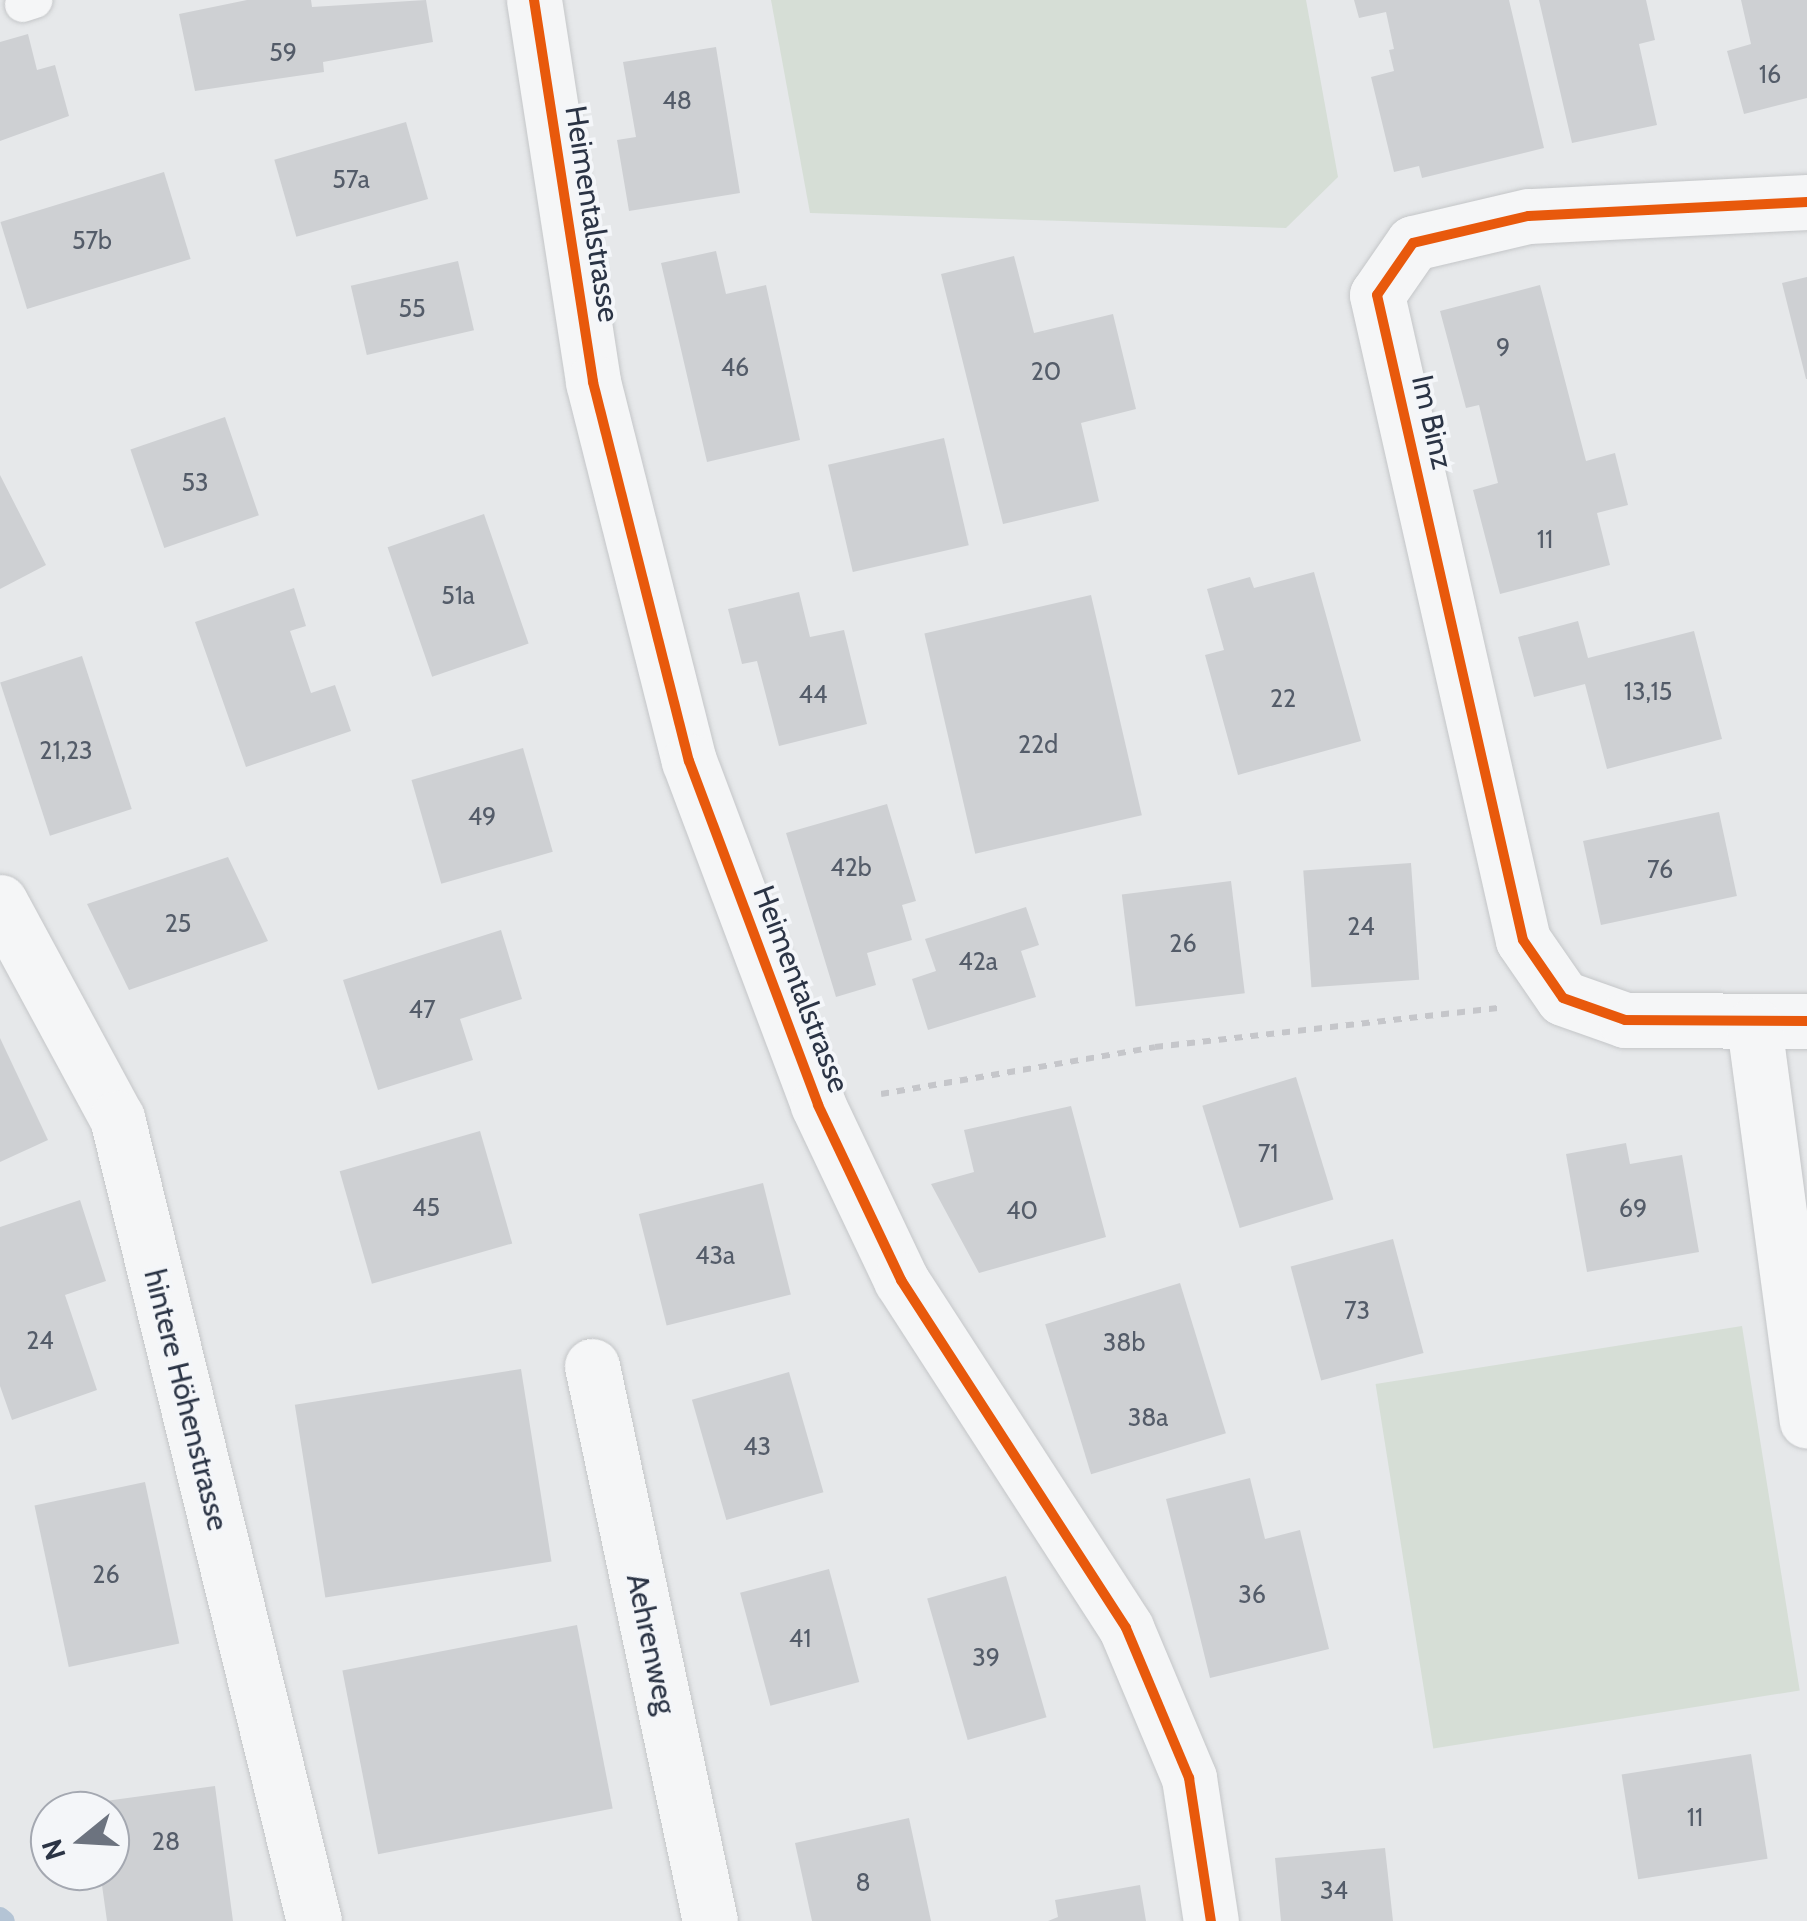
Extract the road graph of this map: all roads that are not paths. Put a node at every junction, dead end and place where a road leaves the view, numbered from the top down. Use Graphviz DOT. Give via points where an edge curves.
graph roads {
  1 [pos="534,0"];
  2 [pos="1807,202"];
  3 [pos="0,902"];
  4 [pos="1781,1023"];
  5 [pos="592,1366"];
  6 [pos="1807,1420"];
  7 [pos="314,1921"];
  8 [pos="710,1921"];
  9 [pos="1211,1921"];
  1 -- 9 [label="street, Heimentalstrasse" via="593,382 689,761 818,1105 900,1280 1126,1628 1188,1778"];
  2 -- 4 [label="street, Im Binz" via="1528,216 1414,243 1378,295 1523,940 1563,998 1625,1020"];
  3 -- 7 [label="street, hintere Höhenstrasse" via="116,1118"];
  4 -- 6 [label="street"];
  5 -- 8 [label="street, Aehrenweg"];
}
